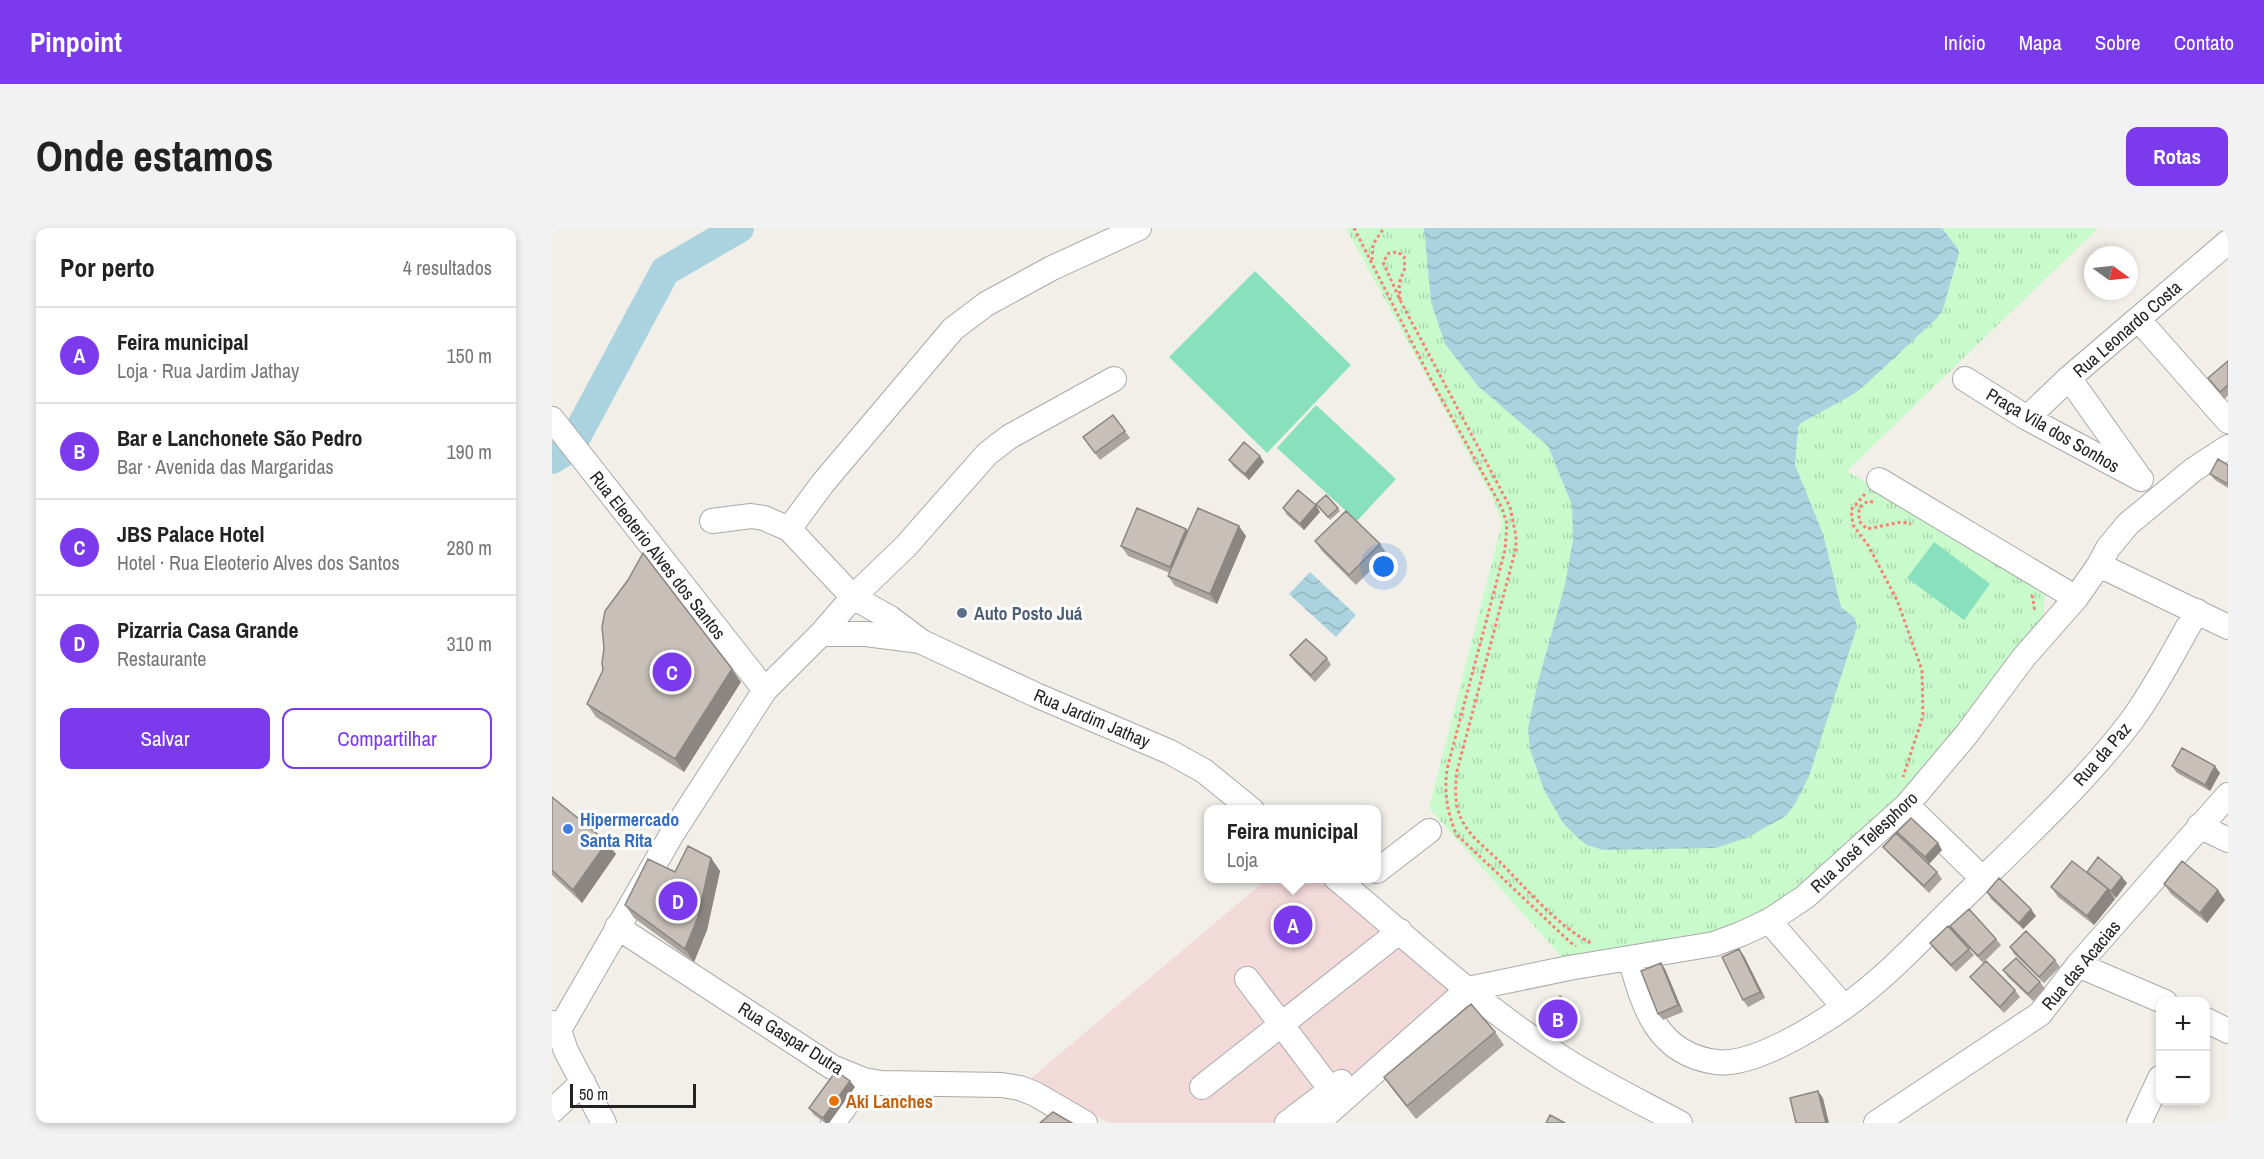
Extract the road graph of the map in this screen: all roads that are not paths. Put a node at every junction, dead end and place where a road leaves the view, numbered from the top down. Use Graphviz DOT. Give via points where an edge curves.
graph roads {
  1 [pos="1139,228"];
  2 [pos="2224,254"];
  3 [pos="2139,319"];
  4 [pos="2069,378"];
  5 [pos="1965,379"];
  6 [pos="1114,380"];
  7 [pos="2027,418"];
  8 [pos="2228,421"];
  9 [pos="557,425"];
  10 [pos="2228,447"];
  11 [pos="2141,479"];
  12 [pos="1877,491"];
  13 [pos="2159,498"];
  14 [pos="712,521"];
  15 [pos="789,529"];
  16 [pos="2099,565"];
  17 [pos="853,597"];
  18 [pos="2076,598"];
  19 [pos="2198,611"];
  20 [pos="2228,627"];
  21 [pos="821,634"];
  22 [pos="922,642"];
  23 [pos="765,690"];
  24 [pos="2228,795"];
  25 [pos="1246,805"];
  26 [pos="1907,805"];
  27 [pos="2199,826"];
  28 [pos="1429,831"];
  29 [pos="2228,840"];
  30 [pos="1381,868"];
  31 [pos="1983,879"];
  32 [pos="1352,883"];
  33 [pos="1768,921"];
  34 [pos="617,927"];
  35 [pos="1400,931"];
  36 [pos="1630,958"];
  37 [pos="2078,965"];
  38 [pos="1247,979"];
  39 [pos="1462,984"];
  40 [pos="2156,998"];
  41 [pos="1844,1007"];
  42 [pos="2210,1022"];
  43 [pos="1280,1024"];
  44 [pos="555,1027"];
  45 [pos="2228,1031"];
  46 [pos="864,1080"];
  47 [pos="583,1082"];
  48 [pos="1202,1087"];
  49 [pos="2156,1087"];
  50 [pos="1335,1096"];
  51 [pos="552,1112"];
  52 [pos="604,1123"];
  53 [pos="833,1123"];
  54 [pos="1085,1123"];
  55 [pos="1287,1123"];
  56 [pos="1317,1123"];
  57 [pos="1680,1123"];
  58 [pos="1876,1123"];
  59 [pos="2139,1123"];
  1 -- 15 [label="street" via="1043,273 986,304 953,329"];
  2 -- 3 [label="street, Rua Leonardo Costa"];
  3 -- 4 [label="street, Rua Leonardo Costa"];
  3 -- 8 [label="street"];
  4 -- 7 [label="street, Rua Leonardo Costa"];
  4 -- 11 [label="street, Praça Vila dos Sonhos"];
  5 -- 7 [label="street, Praça Vila dos Sonhos"];
  6 -- 17 [label="street" via="1009,437 987,454 906,546"];
  7 -- 11 [label="street, Praça Vila dos Sonhos"];
  9 -- 23 [label="street, Rua Eleoterio Alves dos Santos"];
  10 -- 13 [label="street, Rua José Telesphoro"];
  11 -- 13 [label="street, Praça Vila dos Sonhos"];
  12 -- 18 [label="street"];
  13 -- 16 [label="street, Rua José Telesphoro" via="2128,524"];
  14 -- 15 [label="street" via="751,516"];
  15 -- 17 [label="street, Rua Jardim Jathay"];
  16 -- 18 [label="street, Rua José Telesphoro"];
  16 -- 19 [label="street"];
  17 -- 21 [label="street"];
  17 -- 22 [label="street, Rua Jardim Jathay"];
  18 -- 26 [label="street, Rua José Telesphoro"];
  19 -- 20 [label="street"];
  19 -- 31 [label="street, Rua da Paz" via="2131,721"];
  21 -- 22 [label="street, Rua Jardim Jathay" via="866,634"];
  21 -- 23 [label="street"];
  22 -- 25 [label="street, Rua Jardim Jathay" via="1170,752 1204,771"];
  23 -- 34 [label="street"];
  24 -- 27 [label="street, Rua das Acacias"];
  26 -- 31 [label="street"];
  26 -- 33 [label="street, Rua José Telesphoro" via="1805,897"];
  27 -- 29 [label="street"];
  27 -- 37 [label="street, Rua das Acacias"];
  28 -- 30 [label="street"];
  31 -- 41 [label="street, Rua da Paz"];
  32 -- 35 [label="street"];
  33 -- 36 [label="street, Rua José Telesphoro" via="1714,944"];
  33 -- 41 [label="street"];
  34 -- 44 [label="street"];
  34 -- 46 [label="street, Rua Gaspar Dutra" via="832,1067"];
  35 -- 39 [label="street"];
  35 -- 43 [label="street"];
  36 -- 39 [label="street, Rua José Telesphoro"];
  36 -- 41 [label="street, Rua da Paz" via="1637,984 1661,1035 1685,1052 1715,1062 1762,1053"];
  37 -- 40 [label="street"];
  37 -- 58 [label="street, Rua das Acacias" via="2040,1014"];
  38 -- 43 [label="street"];
  39 -- 50 [label="street"];
  39 -- 57 [label="street" via="1551,1051"];
  42 -- 45 [label="street"];
  43 -- 48 [label="street"];
  43 -- 50 [label="street"];
  44 -- 47 [label="street"];
  46 -- 53 [label="street"];
  46 -- 54 [label="street, Rua Gaspar Dutra" via="1020,1088"];
  47 -- 51 [label="street"];
  47 -- 52 [label="street"];
  49 -- 59 [label="street"];
  50 -- 55 [label="street"];
  50 -- 56 [label="street"];
}
